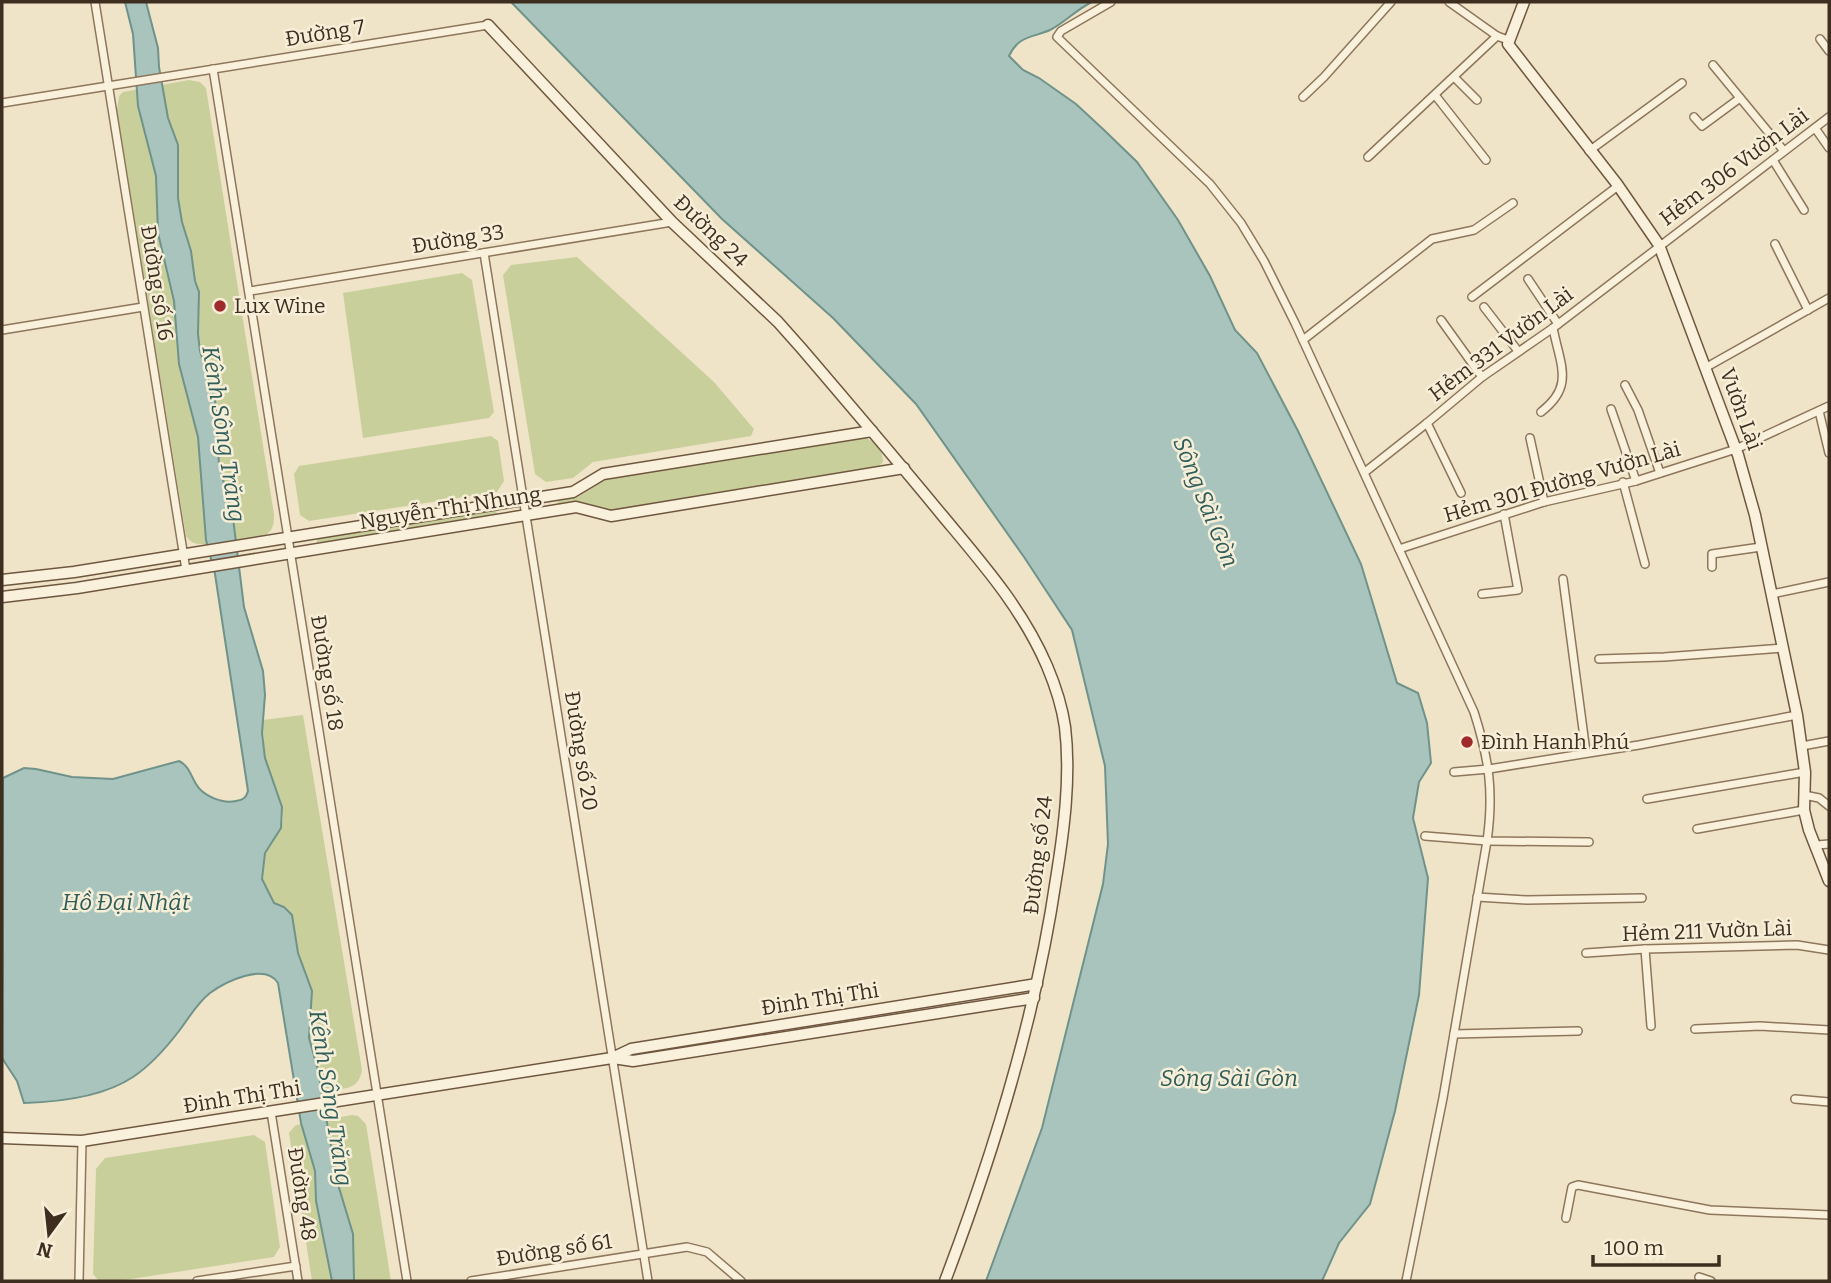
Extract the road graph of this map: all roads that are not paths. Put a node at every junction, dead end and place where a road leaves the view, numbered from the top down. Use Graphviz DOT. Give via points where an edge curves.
graph roads {
  1 [pos="94,2"];
  2 [pos="1111,2"];
  3 [pos="1391,2"];
  4 [pos="1448,2"];
  5 [pos="1524,2"];
  6 [pos="488,25"];
  7 [pos="1497,36"];
  8 [pos="1820,39"];
  9 [pos="1508,40"];
  10 [pos="1829,51"];
  11 [pos="1713,65"];
  12 [pos="213,69"];
  13 [pos="1454,77"];
  14 [pos="1682,83"];
  15 [pos="108,86"];
  16 [pos="1435,95"];
  17 [pos="1303,97"];
  18 [pos="1740,98"];
  19 [pos="1477,100"];
  20 [pos="2,103"];
  21 [pos="1694,117"];
  22 [pos="1829,117"];
  23 [pos="1815,128"];
  24 [pos="1829,148"];
  25 [pos="1589,150"];
  26 [pos="1784,151"];
  27 [pos="1368,158"];
  28 [pos="1486,160"];
  29 [pos="1773,160"];
  30 [pos="1618,186"];
  31 [pos="1513,203"];
  32 [pos="1804,210"];
  33 [pos="672,222"];
  34 [pos="1775,244"];
  35 [pos="1659,245"];
  36 [pos="484,253"];
  37 [pos="1528,279"];
  38 [pos="250,291"];
  39 [pos="1472,297"];
  40 [pos="1829,298"];
  41 [pos="143,307"];
  42 [pos="1484,307"];
  43 [pos="1808,310"];
  44 [pos="1441,320"];
  45 [pos="1555,326"];
  46 [pos="2,330"];
  47 [pos="1303,340"];
  48 [pos="1518,351"];
  49 [pos="1705,368"];
  50 [pos="1482,377"];
  51 [pos="1625,385"];
  52 [pos="1829,406"];
  53 [pos="1612,408"];
  54 [pos="1819,411"];
  55 [pos="1541,412"];
  56 [pos="1427,424"];
  57 [pos="872,431"];
  58 [pos="1530,438"];
  59 [pos="1736,449"];
  60 [pos="1829,453"];
  61 [pos="904,468"];
  62 [pos="1364,472"];
  63 [pos="1660,473"];
  64 [pos="1636,481"];
  65 [pos="1623,482"];
  66 [pos="1461,493"];
  67 [pos="525,500"];
  68 [pos="1544,502"];
  69 [pos="1504,514"];
  70 [pos="527,516"];
  71 [pos="287,539"];
  72 [pos="1762,547"];
  73 [pos="1399,549"];
  74 [pos="289,553"];
  75 [pos="183,555"];
  76 [pos="1644,564"];
  77 [pos="1712,567"];
  78 [pos="186,570"];
  79 [pos="1563,579"];
  80 [pos="2,580"];
  81 [pos="1829,582"];
  82 [pos="1482,594"];
  83 [pos="1772,594"];
  84 [pos="2,597"];
  85 [pos="1783,648"];
  86 [pos="1599,659"];
  87 [pos="1797,715"];
  88 [pos="1829,741"];
  89 [pos="1802,746"];
  90 [pos="1586,752"];
  91 [pos="1489,769"];
  92 [pos="1454,772"];
  93 [pos="1805,772"];
  94 [pos="1804,795"];
  95 [pos="1647,799"];
  96 [pos="1829,806"];
  97 [pos="1804,810"];
  98 [pos="1697,830"];
  99 [pos="1425,836"];
  100 [pos="1487,841"];
  101 [pos="1589,842"];
  102 [pos="1829,844"];
  103 [pos="1817,845"];
  104 [pos="1829,881"];
  105 [pos="1477,897"];
  106 [pos="1642,898"];
  107 [pos="1645,949"];
  108 [pos="1829,950"];
  109 [pos="1586,953"];
  110 [pos="1037,984"];
  111 [pos="1034,998"];
  112 [pos="1650,1026"];
  113 [pos="1695,1029"];
  114 [pos="1829,1030"];
  115 [pos="1578,1031"];
  116 [pos="1454,1034"];
  117 [pos="612,1058"];
  118 [pos="377,1094"];
  119 [pos="1795,1099"];
  120 [pos="1829,1101"];
  121 [pos="271,1112"];
  122 [pos="2,1138"];
  123 [pos="82,1141"];
  124 [pos="1829,1215"];
  125 [pos="1566,1217"];
  126 [pos="642,1254"];
  127 [pos="296,1266"];
  128 [pos="1699,1277"];
  129 [pos="79,1281"];
  130 [pos="197,1281"];
  131 [pos="299,1281"];
  132 [pos="407,1281"];
  133 [pos="471,1281"];
  134 [pos="648,1281"];
  135 [pos="741,1281"];
  136 [pos="945,1281"];
  137 [pos="1406,1281"];
  138 [pos="1711,1281"];
  1 -- 15 [label="street, Đường số 16"];
  2 -- 47 [label="street" via="1057,37 1210,184 1264,261"];
  3 -- 17 [label="street"];
  4 -- 7 [label="street"];
  5 -- 9 [label="street"];
  6 -- 12 [label="street, Đường 7"];
  6 -- 33 [label="street, Đường 24"];
  7 -- 9 [label="street"];
  7 -- 13 [label="street"];
  8 -- 10 [label="street"];
  9 -- 25 [label="street, Vườn Lài"];
  11 -- 18 [label="street"];
  12 -- 15 [label="street, Đường 7"];
  12 -- 38 [label="street, Đường số 18"];
  13 -- 16 [label="street"];
  13 -- 19 [label="street"];
  14 -- 25 [label="street"];
  15 -- 20 [label="street, Đường 7"];
  15 -- 41 [label="street, Đường số 16"];
  16 -- 27 [label="street"];
  16 -- 28 [label="street"];
  18 -- 21 [label="street" via="1702,126"];
  18 -- 26 [label="street"];
  22 -- 23 [label="street, Hẻm 306 Vườn Lài"];
  23 -- 24 [label="street"];
  23 -- 26 [label="street, Hẻm 306 Vườn Lài"];
  25 -- 30 [label="street, Vườn Lài"];
  26 -- 29 [label="street, Hẻm 306 Vườn Lài"];
  29 -- 32 [label="street"];
  29 -- 35 [label="street, Hẻm 306 Vườn Lài"];
  30 -- 35 [label="street, Vườn Lài"];
  30 -- 39 [label="street"];
  31 -- 47 [label="street" via="1474,230 1432,239"];
  33 -- 36 [label="street, Đường 33"];
  33 -- 57 [label="street, Đường 24" via="778,322"];
  34 -- 43 [label="street"];
  35 -- 45 [label="street, Hẻm 331 Vườn Lài"];
  35 -- 49 [label="street, Vườn Lài"];
  36 -- 38 [label="street, Đường 33"];
  36 -- 67 [label="street, Đường số 20"];
  37 -- 45 [label="street"];
  38 -- 71 [label="street, Đường số 18"];
  40 -- 43 [label="street"];
  41 -- 46 [label="street"];
  41 -- 75 [label="street, Đường số 16"];
  42 -- 48 [label="street"];
  43 -- 49 [label="street"];
  44 -- 50 [label="street"];
  45 -- 48 [label="street, Hẻm 331 Vườn Lài"];
  45 -- 55 [label="street" via="1564,383 1558,397"];
  47 -- 62 [label="street"];
  48 -- 50 [label="street, Hẻm 331 Vườn Lài"];
  49 -- 59 [label="street, Vườn Lài"];
  50 -- 56 [label="street, Hẻm 331 Vườn Lài"];
  51 -- 63 [label="street"];
  52 -- 54 [label="street, Hẻm 301 Đường Vườn Lài"];
  53 -- 64 [label="street"];
  54 -- 59 [label="street, Hẻm 301 Đường Vườn Lài"];
  54 -- 60 [label="street"];
  56 -- 62 [label="street, Hẻm 331 Vườn Lài"];
  56 -- 66 [label="street"];
  57 -- 61 [label="street, Đường 24"];
  57 -- 67 [label="street, Nguyễn Thị Nhung" via="604,474 573,492"];
  58 -- 68 [label="street"];
  59 -- 63 [label="street, Hẻm 301 Đường Vườn Lài"];
  59 -- 72 [label="street, Vườn Lài"];
  61 -- 70 [label="street, Nguyễn Thị Nhung" via="611,516 576,507"];
  61 -- 110 [label="street, Đường số 24" via="1007,592 1034,638 1060,702 1066,770 1062,842"];
  62 -- 73 [label="street"];
  63 -- 64 [label="street, Hẻm 301 Đường Vườn Lài"];
  64 -- 65 [label="street, Hẻm 301 Đường Vườn Lài"];
  65 -- 68 [label="street, Hẻm 301 Đường Vườn Lài"];
  65 -- 76 [label="street"];
  67 -- 70 [label="street, Đường số 20"];
  67 -- 71 [label="street, Nguyễn Thị Nhung"];
  68 -- 69 [label="street, Hẻm 301 Đường Vườn Lài"];
  69 -- 73 [label="street, Hẻm 301 Đường Vườn Lài"];
  69 -- 82 [label="street" via="1518,590"];
  70 -- 74 [label="street, Nguyễn Thị Nhung"];
  70 -- 117 [label="street, Đường số 20"];
  71 -- 74 [label="street, Đường số 18"];
  71 -- 75 [label="street, Nguyễn Thị Nhung"];
  72 -- 77 [label="street" via="1712,554"];
  72 -- 83 [label="street, Vườn Lài"];
  73 -- 91 [label="street" via="1474,712"];
  74 -- 78 [label="street, Nguyễn Thị Nhung"];
  74 -- 118 [label="street, Đường số 18"];
  75 -- 78 [label="street, Đường số 16"];
  75 -- 80 [label="street, Nguyễn Thị Nhung"];
  78 -- 84 [label="street, Nguyễn Thị Nhung"];
  79 -- 90 [label="street"];
  81 -- 83 [label="street"];
  83 -- 85 [label="street, Vườn Lài"];
  85 -- 86 [label="street"];
  85 -- 87 [label="street, Vườn Lài"];
  87 -- 89 [label="street, Vườn Lài"];
  87 -- 90 [label="street"];
  88 -- 89 [label="street"];
  89 -- 93 [label="street, Vườn Lài"];
  90 -- 91 [label="street"];
  91 -- 92 [label="street"];
  91 -- 100 [label="street"];
  93 -- 94 [label="street, Vườn Lài"];
  93 -- 95 [label="street"];
  94 -- 96 [label="street"];
  94 -- 97 [label="street, Vườn Lài"];
  97 -- 98 [label="street"];
  97 -- 103 [label="street, Vườn Lài"];
  99 -- 100 [label="street"];
  100 -- 101 [label="street"];
  100 -- 105 [label="street"];
  102 -- 103 [label="street"];
  103 -- 104 [label="street, Vườn Lài"];
  105 -- 106 [label="street"];
  105 -- 116 [label="street"];
  107 -- 108 [label="street, Hẻm 211 Vườn Lài" via="1797,945"];
  107 -- 109 [label="street, Hẻm 211 Vườn Lài"];
  107 -- 112 [label="street"];
  110 -- 111 [label="street, Đường số 24"];
  110 -- 117 [label="street, Đinh Thị Thi" via="631,1049"];
  111 -- 117 [label="street, Đinh Thị Thi" via="633,1061"];
  111 -- 136 [label="street, Đường số 24" via="993,1142"];
  113 -- 114 [label="street"];
  115 -- 116 [label="street"];
  116 -- 137 [label="street"];
  117 -- 118 [label="street, Đinh Thị Thi"];
  117 -- 126 [label="street, Đường số 20"];
  118 -- 121 [label="street, Đinh Thị Thi"];
  118 -- 132 [label="street, Đường số 18"];
  119 -- 120 [label="street"];
  121 -- 123 [label="street, Đinh Thị Thi"];
  121 -- 127 [label="street, Đường 48"];
  122 -- 123 [label="street, Đinh Thị Thi"];
  123 -- 129 [label="street"];
  124 -- 125 [label="street" via="1710,1210 1575,1185"];
  126 -- 133 [label="street, Đường số 61"];
  126 -- 134 [label="street, Đường số 20"];
  126 -- 135 [label="street" via="698,1248"];
  127 -- 130 [label="street"];
  127 -- 131 [label="street, Đường 48"];
  128 -- 138 [label="street"];
}
